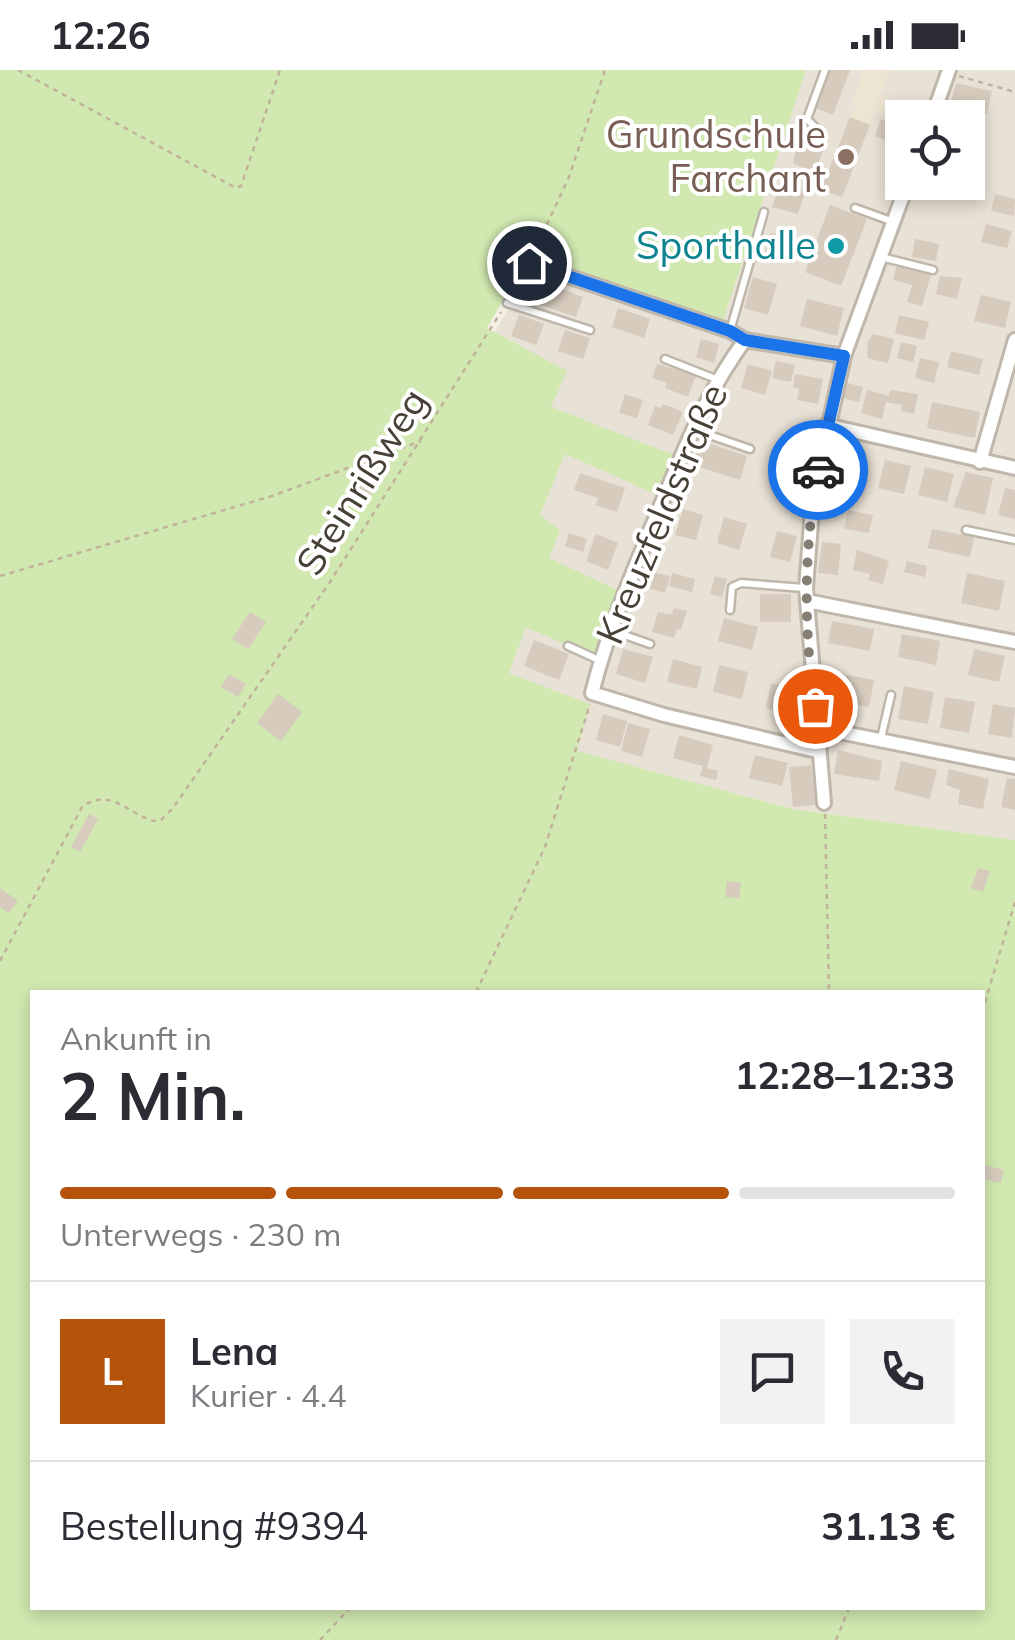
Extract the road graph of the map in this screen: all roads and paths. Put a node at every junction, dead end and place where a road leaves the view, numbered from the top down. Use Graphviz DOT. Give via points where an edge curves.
graph roads {
  1 [pos="18,70"];
  2 [pos="280,70"];
  3 [pos="605,70"];
  4 [pos="825,70"];
  5 [pos="946,71"];
  6 [pos="1015,92"];
  7 [pos="937,100"];
  8 [pos="818,130"];
  9 [pos="901,200"];
  10 [pos="854,208"];
  11 [pos="764,212"];
  12 [pos="893,222"];
  13 [pos="881,257"];
  14 [pos="529,263"];
  15 [pos="933,270"];
  16 [pos="507,303"];
  17 [pos="590,330"];
  18 [pos="730,331"];
  19 [pos="745,340"];
  20 [pos="1015,340"];
  21 [pos="844,356"];
  22 [pos="666,359"];
  23 [pos="716,379"];
  24 [pos="826,424"];
  25 [pos="692,429"];
  26 [pos="422,441"];
  27 [pos="750,449"];
  28 [pos="980,462"];
  29 [pos="1015,468"];
  30 [pos="966,530"];
  31 [pos="1015,540"];
  32 [pos="0,576"];
  33 [pos="806,594"];
  34 [pos="730,610"];
  35 [pos="610,630"];
  36 [pos="1015,642"];
  37 [pos="650,644"];
  38 [pos="568,646"];
  39 [pos="600,660"];
  40 [pos="592,693"];
  41 [pos="891,695"];
  42 [pos="819,728"];
  43 [pos="881,740"];
  44 [pos="818,751"];
  45 [pos="1015,767"];
  46 [pos="824,804"];
  47 [pos="1015,902"];
  48 [pos="0,960"];
  49 [pos="477,990"];
  50 [pos="829,990"];
  51 [pos="985,1002"];
  52 [pos="348,1610"];
  53 [pos="848,1610"];
  54 [pos="320,1640"];
  55 [pos="836,1640"];
  1 -- 2 [label="path" via="236,188"];
  3 -- 14 [label="path, Steinrißweg" via="569,177"];
  4 -- 8 [label="lane" via="807,118"];
  5 -- 6 [label="path"];
  5 -- 7 [label="street"];
  9 -- 12 [label="street"];
  10 -- 12 [label="lane"];
  11 -- 18 [label="lane"];
  12 -- 13 [label="street"];
  13 -- 15 [label="lane"];
  13 -- 21 [label="street"];
  14 -- 16 [label="path, Steinrißweg"];
  14 -- 18 [label="street"];
  16 -- 17 [label="lane"];
  16 -- 26 [label="path, Steinrißweg"];
  18 -- 19 [label="street"];
  19 -- 21 [label="street"];
  19 -- 23 [label="street, Kreuzfeldstraße"];
  20 -- 28 [label="street"];
  21 -- 24 [label="street"];
  22 -- 23 [label="lane"];
  23 -- 25 [label="street, Kreuzfeldstraße"];
  24 -- 28 [label="street"];
  24 -- 33 [label="street"];
  25 -- 27 [label="lane"];
  25 -- 35 [label="street, Kreuzfeldstraße"];
  26 -- 32 [label="path" via="272,496"];
  26 -- 48 [label="path, Steinrißweg" via="173,808 161,820 106,798 82,808"];
  28 -- 29 [label="street"];
  30 -- 31 [label="lane"];
  33 -- 34 [label="lane" via="741,584 732,587"];
  33 -- 36 [label="street"];
  33 -- 42 [label="street"];
  35 -- 37 [label="lane"];
  35 -- 39 [label="street, Kreuzfeldstraße"];
  38 -- 39 [label="lane"];
  39 -- 40 [label="street, Kreuzfeldstraße"];
  40 -- 44 [label="street"];
  40 -- 49 [label="path" via="546,847"];
  41 -- 43 [label="lane"];
  42 -- 43 [label="street"];
  42 -- 44 [label="street"];
  43 -- 45 [label="street"];
  44 -- 46 [label="street"];
  46 -- 50 [label="path"];
  47 -- 51 [label="path"];
  52 -- 54 [label="path"];
  53 -- 55 [label="path"];
}
